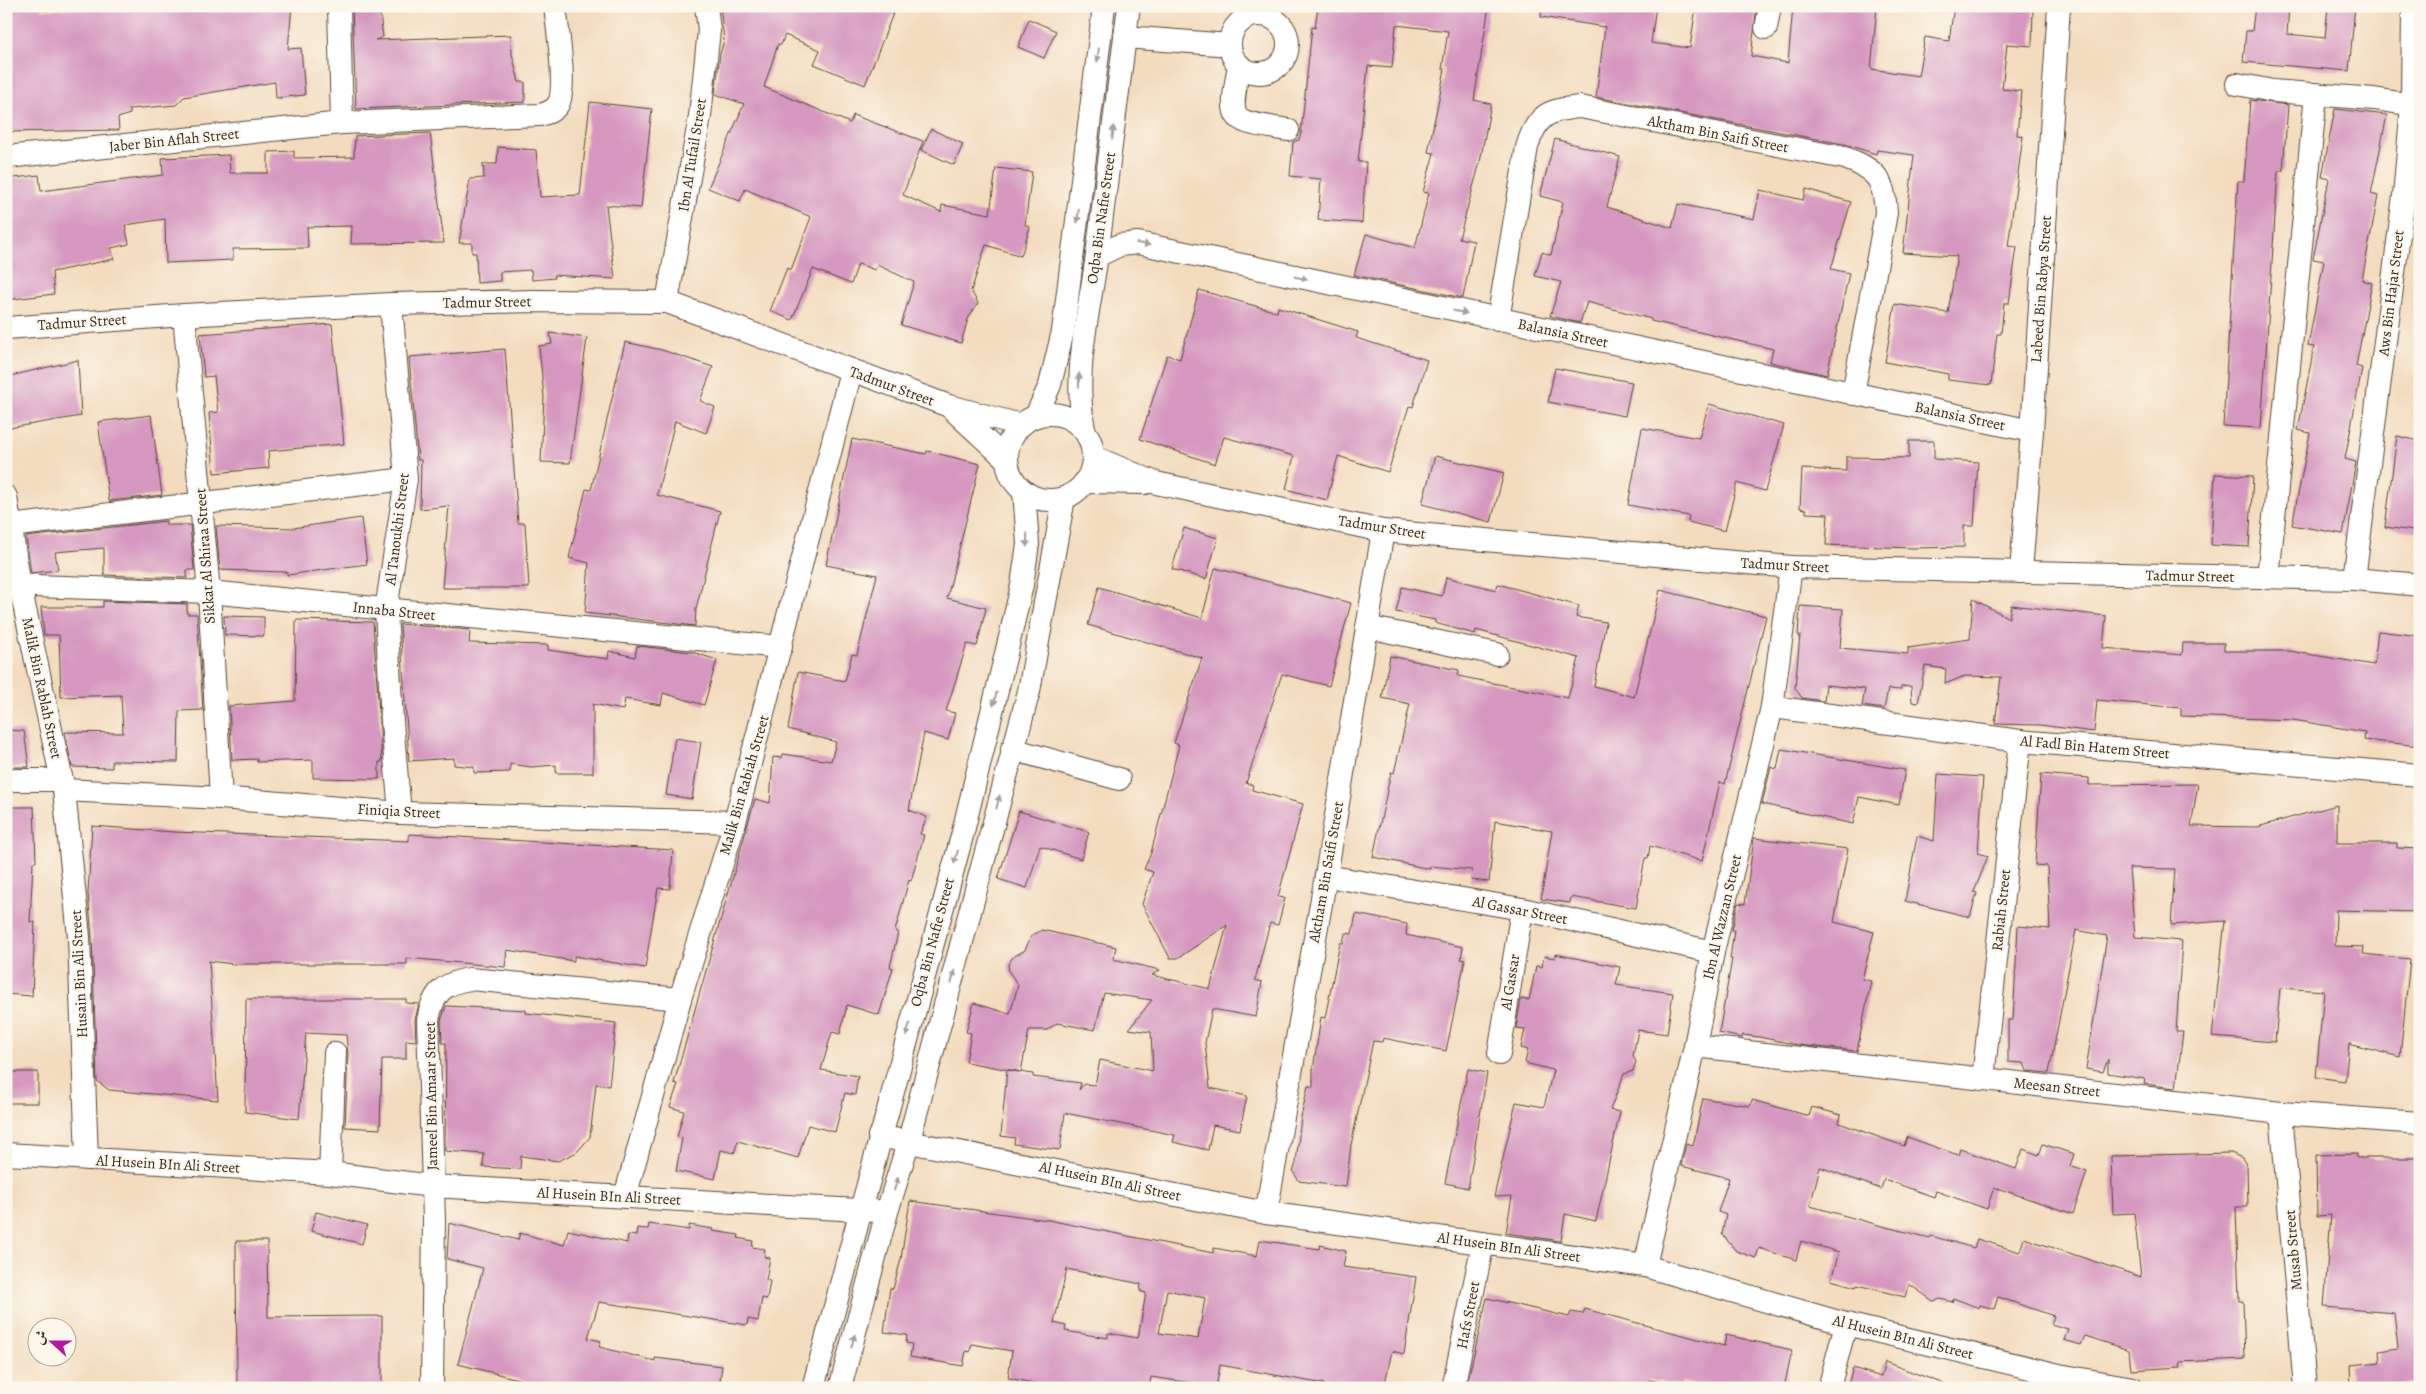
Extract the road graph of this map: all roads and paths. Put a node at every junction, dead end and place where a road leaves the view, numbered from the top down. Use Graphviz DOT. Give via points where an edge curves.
graph roads {
  1 [pos="339,6"];
  2 [pos="555,6"];
  3 [pos="706,6"];
  4 [pos="1104,6"];
  5 [pos="1129,6"];
  6 [pos="1770,6"];
  7 [pos="2059,6"];
  8 [pos="2413,6"];
  9 [pos="1248,12"];
  10 [pos="1766,28"];
  11 [pos="1125,38"];
  12 [pos="1230,45"];
  13 [pos="1239,65"];
  14 [pos="2237,84"];
  15 [pos="2316,94"];
  16 [pos="2416,106"];
  17 [pos="342,123"];
  18 [pos="1288,130"];
  19 [pos="6,157"];
  20 [pos="2412,197"];
  21 [pos="1097,256"];
  22 [pos="666,302"];
  23 [pos="391,304"];
  24 [pos="184,315"];
  25 [pos="1498,320"];
  26 [pos="6,328"];
  27 [pos="851,371"];
  28 [pos="1853,394"];
  29 [pos="949,406"];
  30 [pos="1028,421"];
  31 [pos="1084,429"];
  32 [pos="2032,431"];
  33 [pos="1094,457"];
  34 [pos="1007,460"];
  35 [pos="406,478"];
  36 [pos="1086,482"];
  37 [pos="1156,482"];
  38 [pos="1024,491"];
  39 [pos="6,498"];
  40 [pos="1064,498"];
  41 [pos="201,503"];
  42 [pos="10,526"];
  43 [pos="1383,530"];
  44 [pos="1791,567"];
  45 [pos="2021,572"];
  46 [pos="2268,578"];
  47 [pos="2354,579"];
  48 [pos="13,585"];
  49 [pos="2420,585"];
  50 [pos="209,592"];
  51 [pos="386,610"];
  52 [pos="1367,627"];
  53 [pos="781,648"];
  54 [pos="1496,654"];
  55 [pos="1772,708"];
  56 [pos="2020,741"];
  57 [pos="1012,749"];
  58 [pos="2420,774"];
  59 [pos="1119,779"];
  60 [pos="6,780"];
  61 [pos="63,785"];
  62 [pos="221,798"];
  63 [pos="400,813"];
  64 [pos="734,822"];
  65 [pos="1326,876"];
  66 [pos="1522,909"];
  67 [pos="1713,952"];
  68 [pos="680,999"];
  69 [pos="1695,1046"];
  70 [pos="335,1054"];
  71 [pos="1499,1054"];
  72 [pos="1983,1079"];
  73 [pos="2281,1113"];
  74 [pos="2420,1123"];
  75 [pos="879,1136"];
  76 [pos="909,1140"];
  77 [pos="6,1154"];
  78 [pos="87,1159"];
  79 [pos="330,1173"];
  80 [pos="432,1186"];
  81 [pos="625,1196"];
  82 [pos="862,1210"];
  83 [pos="887,1212"];
  84 [pos="1266,1213"];
  85 [pos="1482,1243"];
  86 [pos="1645,1266"];
  87 [pos="1846,1324"];
  88 [pos="2060,1382"];
  89 [pos="432,1388"];
  90 [pos="813,1388"];
  91 [pos="840,1388"];
  92 [pos="1453,1388"];
  93 [pos="1829,1388"];
  94 [pos="2133,1388"];
  95 [pos="2305,1388"];
  1 -- 17 [label="street"];
  2 -- 17 [label="street, Jaber Bin Aflah Street" via="562,80 558,105 550,112"];
  3 -- 22 [label="street, Ibn Al Tufail Street" via="709,30 700,116"];
  4 -- 30 [label="street, Oqba Bin Nafie Street, one-way" via="1063,331 1050,386"];
  5 -- 11 [label="street, Oqba Bin Nafie Street"];
  6 -- 10 [label="street"];
  7 -- 32 [label="street, Labeed Bin Rabya Street"];
  8 -- 16 [label="street, Aws Bin Hajar Street"];
  9 -- 12 [label="street" via="1233,31"];
  9 -- 13 [label="street" via="1277,21 1286,34 1287,49 1280,63 1268,71 1252,72"];
  11 -- 12 [label="street"];
  21 -- 11 [label="street, Oqba Bin Nafie Street, one-way"];
  12 -- 13 [label="street"];
  13 -- 18 [label="street" via="1232,108 1236,117 1244,123"];
  14 -- 15 [label="street"];
  15 -- 16 [label="street"];
  15 -- 46 [label="street"];
  16 -- 20 [label="street, Aws Bin Hajar Street"];
  17 -- 19 [label="street, Jaber Bin Aflah Street"];
  20 -- 47 [label="street, Aws Bin Hajar Street"];
  21 -- 25 [label="street, Balansia Street, one-way" via="1120,245 1138,243"];
  31 -- 21 [label="street, Oqba Bin Nafie Street, one-way" via="1079,402 1079,374"];
  22 -- 23 [label="street, Tadmur Street"];
  22 -- 27 [label="street, Tadmur Street"];
  23 -- 24 [label="street, Tadmur Street"];
  23 -- 35 [label="street, Al Tanoukhi Street"];
  24 -- 26 [label="street, Tadmur Street"];
  24 -- 41 [label="street, Sikkat Al Shiraa Street"];
  25 -- 28 [label="street, Balansia Street"];
  25 -- 28 [label="street, Aktham Bin Saifi Street" via="1527,147 1543,116 1560,109 1580,107 1845,158 1863,165 1877,176 1885,192 1886,213"];
  27 -- 29 [label="street, Tadmur Street"];
  27 -- 53 [label="street, Malik Bin Rabiah Street"];
  28 -- 32 [label="street, Balansia Street"];
  29 -- 30 [label="street, Tadmur Street"];
  29 -- 34 [label="street, Tadmur Street"];
  30 -- 31 [label="street" via="1049,414 1062,415"];
  30 -- 34 [label="street" via="1010,441"];
  31 -- 33 [label="street"];
  32 -- 45 [label="street, Labeed Bin Rabya Street"];
  33 -- 36 [label="street"];
  33 -- 37 [label="street, Tadmur Street"];
  34 -- 38 [label="street" via="1012,478"];
  35 -- 41 [label="street"];
  35 -- 51 [label="street, Al Tanoukhi Street"];
  36 -- 37 [label="street, Tadmur Street"];
  36 -- 40 [label="street"];
  37 -- 43 [label="street, Tadmur Street"];
  38 -- 40 [label="street" via="1050,501"];
  38 -- 75 [label="street, Oqba Bin Nafie Street, one-way" via="1028,544 1020,594 962,836"];
  39 -- 42 [label="street"];
  40 -- 57 [label="street, Oqba Bin Nafie Street" via="1030,682"];
  41 -- 42 [label="street"];
  41 -- 50 [label="street, Sikkat Al Shiraa Street"];
  42 -- 48 [label="street"];
  43 -- 44 [label="street, Tadmur Street"];
  43 -- 52 [label="street, Aktham Bin Saifi Street"];
  44 -- 45 [label="street, Tadmur Street"];
  44 -- 55 [label="street, Ibn Al Wazzan Street"];
  45 -- 46 [label="street, Tadmur Street"];
  46 -- 47 [label="street, Tadmur Street"];
  47 -- 49 [label="street, Tadmur Street"];
  48 -- 50 [label="street, Innaba Street"];
  48 -- 61 [label="street, Malik Bin Rablah Street"];
  50 -- 51 [label="street, Innaba Street"];
  50 -- 62 [label="street, Sikkat Al Shiraa Street"];
  51 -- 53 [label="street, Innaba Street"];
  51 -- 63 [label="street, Al Tanoukhi Street"];
  52 -- 54 [label="street"];
  52 -- 65 [label="street, Aktham Bin Saifi Street"];
  53 -- 64 [label="street, Malik Bin Rabiah Street"];
  55 -- 56 [label="street, Al Fadl Bin Hatem Street"];
  55 -- 67 [label="street, Ibn Al Wazzan Street"];
  56 -- 58 [label="street, Al Fadl Bin Hatem Street"];
  56 -- 72 [label="street, Rabiah Street"];
  57 -- 59 [label="street"];
  76 -- 57 [label="street, Oqba Bin Nafie Street, one-way"];
  60 -- 61 [label="street, Finiqia Street"];
  61 -- 62 [label="street, Finiqia Street"];
  61 -- 78 [label="street, Husain Bin Ali Street" via="79,937"];
  62 -- 63 [label="street, Finiqia Street"];
  63 -- 64 [label="street, Finiqia Street"];
  64 -- 68 [label="street, Malik Bin Rabiah Street"];
  65 -- 66 [label="street, Al Gassar Street"];
  65 -- 84 [label="street, Aktham Bin Saifi Street"];
  66 -- 67 [label="street, Al Gassar Street"];
  66 -- 71 [label="street, Al Gassar"];
  67 -- 69 [label="street, Ibn Al Wazzan Street"];
  68 -- 80 [label="street, Jameel Bin Amaar Street" via="470,979 454,982 440,991 431,1005 428,1020"];
  68 -- 81 [label="street, Malik Bin Rabiah Street"];
  69 -- 72 [label="street, Meesan Street"];
  69 -- 86 [label="street, Ibn Al Wazzan Street"];
  70 -- 79 [label="street"];
  72 -- 73 [label="street, Meesan Street"];
  73 -- 74 [label="street, Meesan Street"];
  73 -- 95 [label="street, Musab Street"];
  75 -- 76 [label="street, Al Husein BIn Ali Street"];
  75 -- 82 [label="street, Oqba Bin Nafie Street"];
  83 -- 76 [label="street, Oqba Bin Nafie Street, one-way"];
  76 -- 84 [label="street, Al Husein BIn Ali Street"];
  77 -- 78 [label="street, Al Husein BIn Ali Street"];
  78 -- 79 [label="street, Al Husein BIn Ali Street"];
  79 -- 80 [label="street, Al Husein BIn Ali Street"];
  80 -- 81 [label="street, Al Husein BIn Ali Street"];
  80 -- 89 [label="street, Jameel Bin Amaar Street"];
  81 -- 82 [label="street, Al Husein BIn Ali Street"];
  82 -- 83 [label="street, Al Husein BIn Ali Street"];
  82 -- 90 [label="street, Oqba Bin Nafie Street"];
  91 -- 83 [label="street, Oqba Bin Nafie Street, one-way"];
  84 -- 85 [label="street, Al Husein BIn Ali Street"];
  85 -- 86 [label="street, Al Husein BIn Ali Street"];
  85 -- 92 [label="street, Hafs Street"];
  86 -- 87 [label="street, Al Husein BIn Ali Street"];
  87 -- 88 [label="street, Al Husein BIn Ali Street"];
  87 -- 93 [label="street"];
  88 -- 94 [label="street, Al Husein BIn Ali Street"];
}
